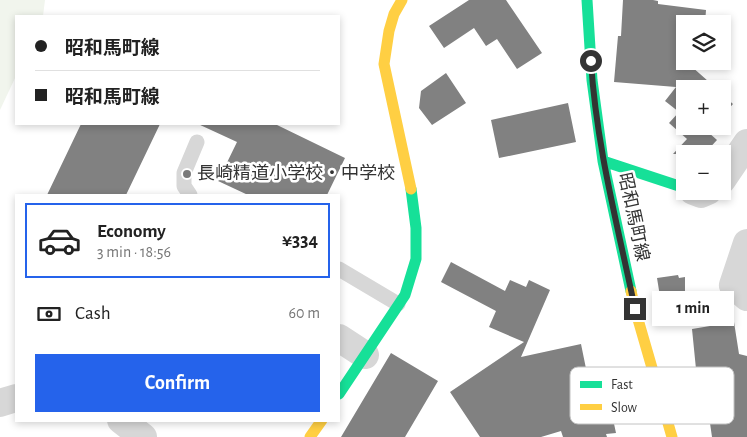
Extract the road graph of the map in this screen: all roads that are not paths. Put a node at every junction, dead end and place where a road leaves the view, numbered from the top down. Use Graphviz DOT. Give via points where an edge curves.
graph roads {
  1 [pos="402,0"];
  2 [pos="588,0"];
  3 [pos="197,142"];
  4 [pos="747,143"];
  5 [pos="603,160"];
  6 [pos="731,167"];
  7 [pos="676,185"];
  8 [pos="189,194"];
  9 [pos="747,243"];
  10 [pos="340,270"];
  11 [pos="747,297"];
  12 [pos="398,304"];
  13 [pos="340,339"];
  14 [pos="365,355"];
  15 [pos="651,367"];
  16 [pos="340,392"];
  17 [pos="15,398"];
  18 [pos="0,404"];
  19 [pos="321,422"];
  20 [pos="668,424"];
  21 [pos="310,437"];
  22 [pos="672,437"];
  1 -- 12 [label="street" via="396,8 384,49 384,64 412,195 416,259"];
  2 -- 5 [label="street, 昭和馬町線" via="592,80"];
  3 -- 8 [label="lane" via="184,173 184,186"];
  4 -- 6 [label="street"];
  5 -- 7 [label="street"];
  5 -- 15 [label="street, 昭和馬町線" via="635,309"];
  9 -- 11 [label="street" via="734,285"];
  10 -- 12 [label="lane"];
  12 -- 14 [label="street"];
  13 -- 14 [label="street"];
  14 -- 16 [label="street"];
  17 -- 18 [label="street"];
  19 -- 21 [label="street"];
  20 -- 22 [label="street, 昭和馬町線"];
}
